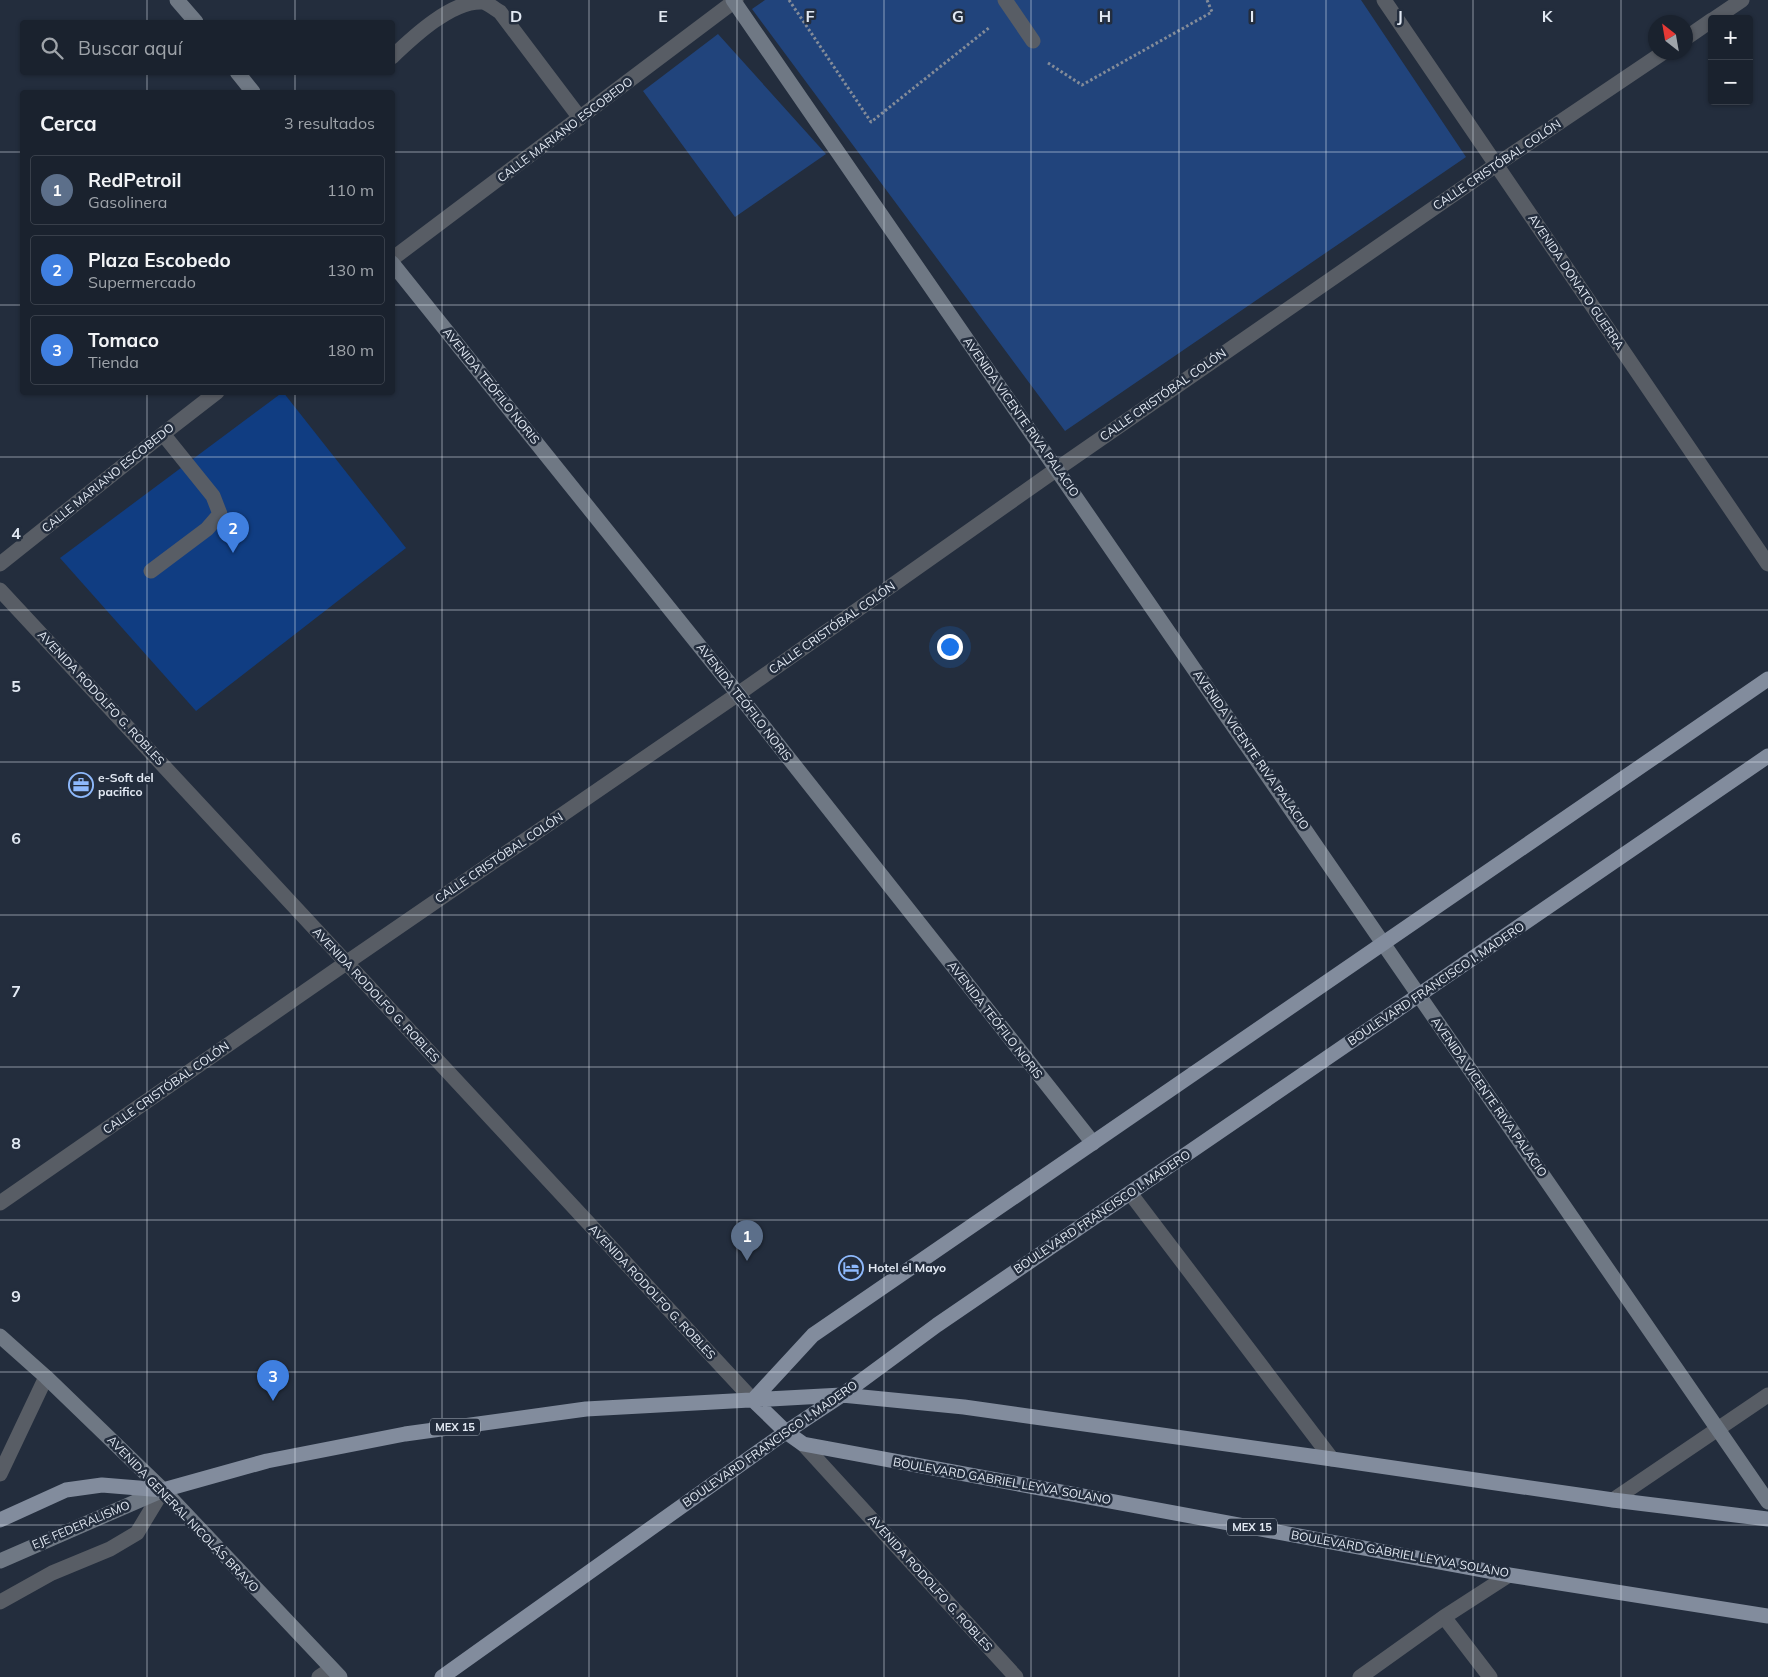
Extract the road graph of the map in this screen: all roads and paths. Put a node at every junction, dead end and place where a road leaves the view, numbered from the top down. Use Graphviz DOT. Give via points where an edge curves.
graph roads {
  1 [pos="177,0"];
  2 [pos="735,0"];
  3 [pos="789,0"];
  4 [pos="1006,0"];
  5 [pos="1207,0"];
  6 [pos="1384,0"];
  7 [pos="1742,0"];
  8 [pos="1720,15"];
  9 [pos="194,20"];
  10 [pos="987,20"];
  11 [pos="1708,23"];
  12 [pos="1693,33"];
  13 [pos="1033,41"];
  14 [pos="395,54"];
  15 [pos="1040,58"];
  16 [pos="1652,60"];
  17 [pos="239,75"];
  18 [pos="251,90"];
  19 [pos="580,118"];
  20 [pos="1496,165"];
  21 [pos="395,259"];
  22 [pos="395,265"];
  23 [pos="213,395"];
  24 [pos="163,434"];
  25 [pos="1056,469"];
  26 [pos="0,564"];
  27 [pos="1768,564"];
  28 [pos="151,571"];
  29 [pos="0,590"];
  30 [pos="1768,679"];
  31 [pos="738,694"];
  32 [pos="1768,756"];
  33 [pos="1384,943"];
  34 [pos="346,963"];
  35 [pos="1419,995"];
  36 [pos="1093,1143"];
  37 [pos="1130,1193"];
  38 [pos="0,1203"];
  39 [pos="0,1336"];
  40 [pos="46,1377"];
  41 [pos="842,1395"];
  42 [pos="1768,1395"];
  43 [pos="753,1400"];
  44 [pos="1718,1429"];
  45 [pos="786,1432"];
  46 [pos="803,1444"];
  47 [pos="1332,1458"];
  48 [pos="0,1474"];
  49 [pos="163,1490"];
  50 [pos="1613,1500"];
  51 [pos="1768,1502"];
  52 [pos="1768,1518"];
  53 [pos="0,1520"];
  54 [pos="0,1561"];
  55 [pos="1509,1575"];
  56 [pos="0,1602"];
  57 [pos="1768,1616"];
  58 [pos="1444,1617"];
  59 [pos="330,1674"];
  60 [pos="442,1677"];
  61 [pos="1016,1677"];
  62 [pos="1360,1677"];
  63 [pos="1490,1677"];
  1 -- 9 [label="main road"];
  2 -- 19 [label="street, CALLE MARIANO ESCOBEDO"];
  2 -- 25 [label="main road, AVENIDA VICENTE RIVA PALACIO"];
  3 -- 10 [label="path" via="871,122 991,26"];
  4 -- 13 [label="street"];
  5 -- 15 [label="path" via="1212,12 1082,85"];
  6 -- 20 [label="street, AVENIDA DONATO GUERRA"];
  7 -- 8 [label="street"];
  11 -- 12 [label="street"];
  14 -- 19 [label="street" via="442,12 466,0 483,2 500,12"];
  16 -- 20 [label="street, CALLE CRISTÓBAL COLÓN"];
  17 -- 18 [label="main road"];
  19 -- 21 [label="street, CALLE MARIANO ESCOBEDO"];
  20 -- 25 [label="street, CALLE CRISTÓBAL COLÓN"];
  20 -- 27 [label="street, AVENIDA DONATO GUERRA"];
  22 -- 31 [label="main road, AVENIDA TEÓFILO NORIS"];
  23 -- 24 [label="street, CALLE MARIANO ESCOBEDO"];
  24 -- 26 [label="street, CALLE MARIANO ESCOBEDO"];
  24 -- 28 [label="street" via="213,496 220,514 207,528"];
  25 -- 31 [label="street, CALLE CRISTÓBAL COLÓN"];
  25 -- 33 [label="main road, AVENIDA VICENTE RIVA PALACIO"];
  29 -- 34 [label="street, AVENIDA RODOLFO G. ROBLES"];
  30 -- 33 [label="main road"];
  31 -- 34 [label="street, CALLE CRISTÓBAL COLÓN"];
  31 -- 36 [label="main road, AVENIDA TEÓFILO NORIS"];
  32 -- 35 [label="main road, BOULEVARD FRANCISCO I. MADERO"];
  33 -- 35 [label="main road, AVENIDA VICENTE RIVA PALACIO"];
  33 -- 36 [label="main road"];
  34 -- 38 [label="street, CALLE CRISTÓBAL COLÓN"];
  34 -- 43 [label="street, AVENIDA RODOLFO G. ROBLES"];
  35 -- 37 [label="main road, BOULEVARD FRANCISCO I. MADERO"];
  35 -- 44 [label="main road, AVENIDA VICENTE RIVA PALACIO"];
  36 -- 43 [label="main road" via="813,1335"];
  37 -- 41 [label="main road, BOULEVARD FRANCISCO I. MADERO" via="937,1325"];
  37 -- 47 [label="street"];
  39 -- 40 [label="main road, AVENIDA GENERAL NICOLÁS BRAVO"];
  40 -- 48 [label="street"];
  40 -- 49 [label="main road, AVENIDA GENERAL NICOLÁS BRAVO"];
  41 -- 43 [label="main road, MEX 15"];
  41 -- 45 [label="main road, BOULEVARD FRANCISCO I. MADERO"];
  41 -- 47 [label="main road, MEX 15" via="964,1407"];
  42 -- 44 [label="street"];
  43 -- 45 [label="main road, BOULEVARD GABRIEL LEYVA SOLANO / MEX 15"];
  43 -- 49 [label="main road, MEX 15" via="586,1409 405,1434 267,1461"];
  44 -- 50 [label="street"];
  44 -- 51 [label="main road, AVENIDA VICENTE RIVA PALACIO"];
  45 -- 46 [label="main road, BOULEVARD GABRIEL LEYVA SOLANO / MEX 15"];
  45 -- 60 [label="main road, BOULEVARD FRANCISCO I. MADERO"];
  46 -- 55 [label="main road, BOULEVARD GABRIEL LEYVA SOLANO / MEX 15"];
  46 -- 61 [label="street, AVENIDA RODOLFO G. ROBLES"];
  47 -- 50 [label="main road, MEX 15"];
  49 -- 53 [label="main road, MEX 15" via="102,1485 66,1490"];
  49 -- 54 [label="main road, EJE FEDERALISMO"];
  49 -- 56 [label="street" via="137,1533 110,1549 52,1573"];
  49 -- 59 [label="main road, AVENIDA GENERAL NICOLÁS BRAVO"];
  50 -- 52 [label="main road, MEX 15"];
  55 -- 57 [label="main road, BOULEVARD GABRIEL LEYVA SOLANO / MEX 15"];
  55 -- 58 [label="street"];
  58 -- 62 [label="street"];
  58 -- 63 [label="street"];
}
